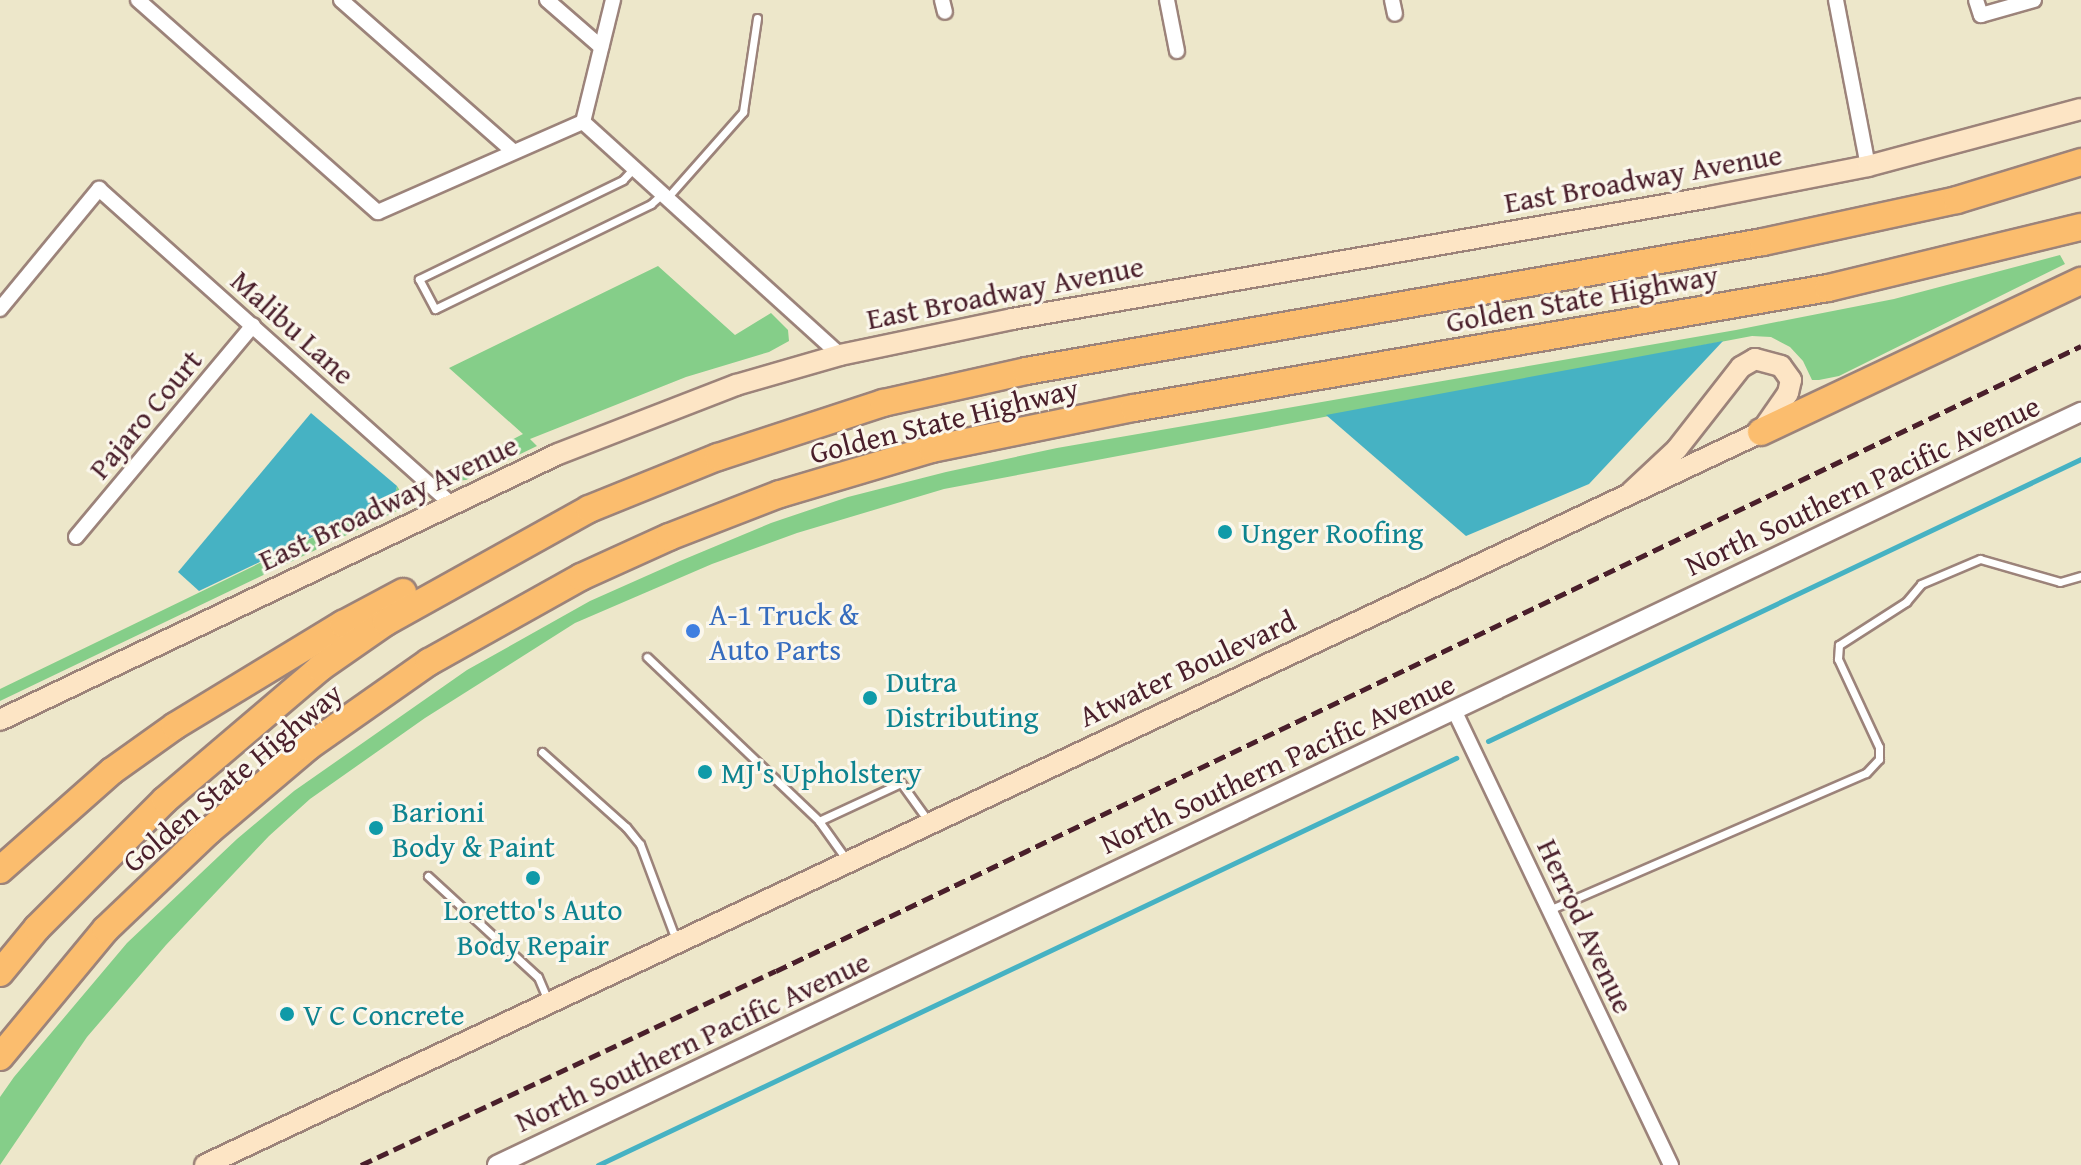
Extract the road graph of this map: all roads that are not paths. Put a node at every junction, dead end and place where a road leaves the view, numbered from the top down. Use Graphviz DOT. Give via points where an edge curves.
graph roads {
  1 [pos="138,0"];
  2 [pos="341,0"];
  3 [pos="547,0"];
  4 [pos="613,0"];
  5 [pos="1167,0"];
  6 [pos="1836,0"];
  7 [pos="1976,0"];
  8 [pos="2034,0"];
  9 [pos="757,18"];
  10 [pos="601,47"];
  11 [pos="1177,51"];
  12 [pos="2081,109"];
  13 [pos="583,122"];
  14 [pos="513,151"];
  15 [pos="2081,162"];
  16 [pos="1868,166"];
  17 [pos="634,168"];
  18 [pos="665,196"];
  19 [pos="2081,227"];
  20 [pos="2081,281"];
  21 [pos="0,309"];
  22 [pos="253,325"];
  23 [pos="840,355"];
  24 [pos="2081,412"];
  25 [pos="1761,432"];
  26 [pos="1631,492"];
  27 [pos="451,504"];
  28 [pos="589,509"];
  29 [pos="76,537"];
  30 [pos="2081,576"];
  31 [pos="647,657"];
  32 [pos="1454,710"];
  33 [pos="0,720"];
  34 [pos="542,752"];
  35 [pos="819,821"];
  36 [pos="929,822"];
  37 [pos="847,861"];
  38 [pos="0,870"];
  39 [pos="428,876"];
  40 [pos="1549,910"];
  41 [pos="677,942"];
  42 [pos="0,973"];
  43 [pos="549,1002"];
  44 [pos="0,1057"];
  45 [pos="205,1165"];
  46 [pos="497,1165"];
  47 [pos="1671,1165"];
  1 -- 14 [label="street" via="378,212"];
  2 -- 14 [label="street"];
  3 -- 10 [label="street"];
  4 -- 10 [label="street"];
  5 -- 11 [label="street"];
  6 -- 16 [label="street"];
  7 -- 8 [label="street" via="1981,15"];
  9 -- 18 [label="lane" via="743,112"];
  10 -- 13 [label="street"];
  12 -- 16 [label="main road, East Broadway Avenue"];
  13 -- 14 [label="street"];
  13 -- 17 [label="street"];
  15 -- 28 [label="highway, Golden State Highway" via="1957,200 1763,242 1040,368 883,403 718,457"];
  16 -- 23 [label="main road, East Broadway Avenue" via="1012,319"];
  17 -- 18 [label="street"];
  17 -- 18 [label="lane" via="623,180 419,279 435,309"];
  18 -- 23 [label="street"];
  19 -- 44 [label="highway, Golden State Highway" via="1828,288 1134,408 932,449 780,494 669,537 581,577 442,654 308,747 106,929"];
  20 -- 25 [label="highway"];
  21 -- 22 [label="street, Malibu Lane" via="99,189"];
  22 -- 27 [label="street, Malibu Lane"];
  22 -- 29 [label="street, Pajaro Court"];
  23 -- 27 [label="main road, East Broadway Avenue" via="668,408"];
  24 -- 32 [label="street, North Southern Pacific Avenue"];
  25 -- 26 [label="main road, Atwater Boulevard"];
  25 -- 26 [label="main road" via="1782,405 1791,380 1781,366 1755,359 1741,367 1677,449"];
  26 -- 36 [label="main road, Atwater Boulevard"];
  27 -- 33 [label="main road, East Broadway Avenue"];
  28 -- 38 [label="highway" via="420,584 229,692 112,771"];
  28 -- 42 [label="highway, Golden State Highway" via="386,622 320,668 165,800 37,928"];
  30 -- 40 [label="lane" via="2060,582 1980,559 1921,584 1906,602 1839,645 1838,659 1879,747 1873,767"];
  31 -- 35 [label="lane"];
  32 -- 40 [label="street, Herrod Avenue"];
  32 -- 46 [label="street, North Southern Pacific Avenue"];
  34 -- 41 [label="lane" via="640,844"];
  35 -- 36 [label="lane" via="901,783"];
  35 -- 37 [label="lane"];
  36 -- 37 [label="main road, Atwater Boulevard"];
  37 -- 41 [label="main road, Atwater Boulevard"];
  39 -- 43 [label="lane" via="538,977"];
  40 -- 47 [label="street, Herrod Avenue"];
  41 -- 43 [label="main road, Atwater Boulevard"];
  43 -- 45 [label="main road, Atwater Boulevard"];
}
